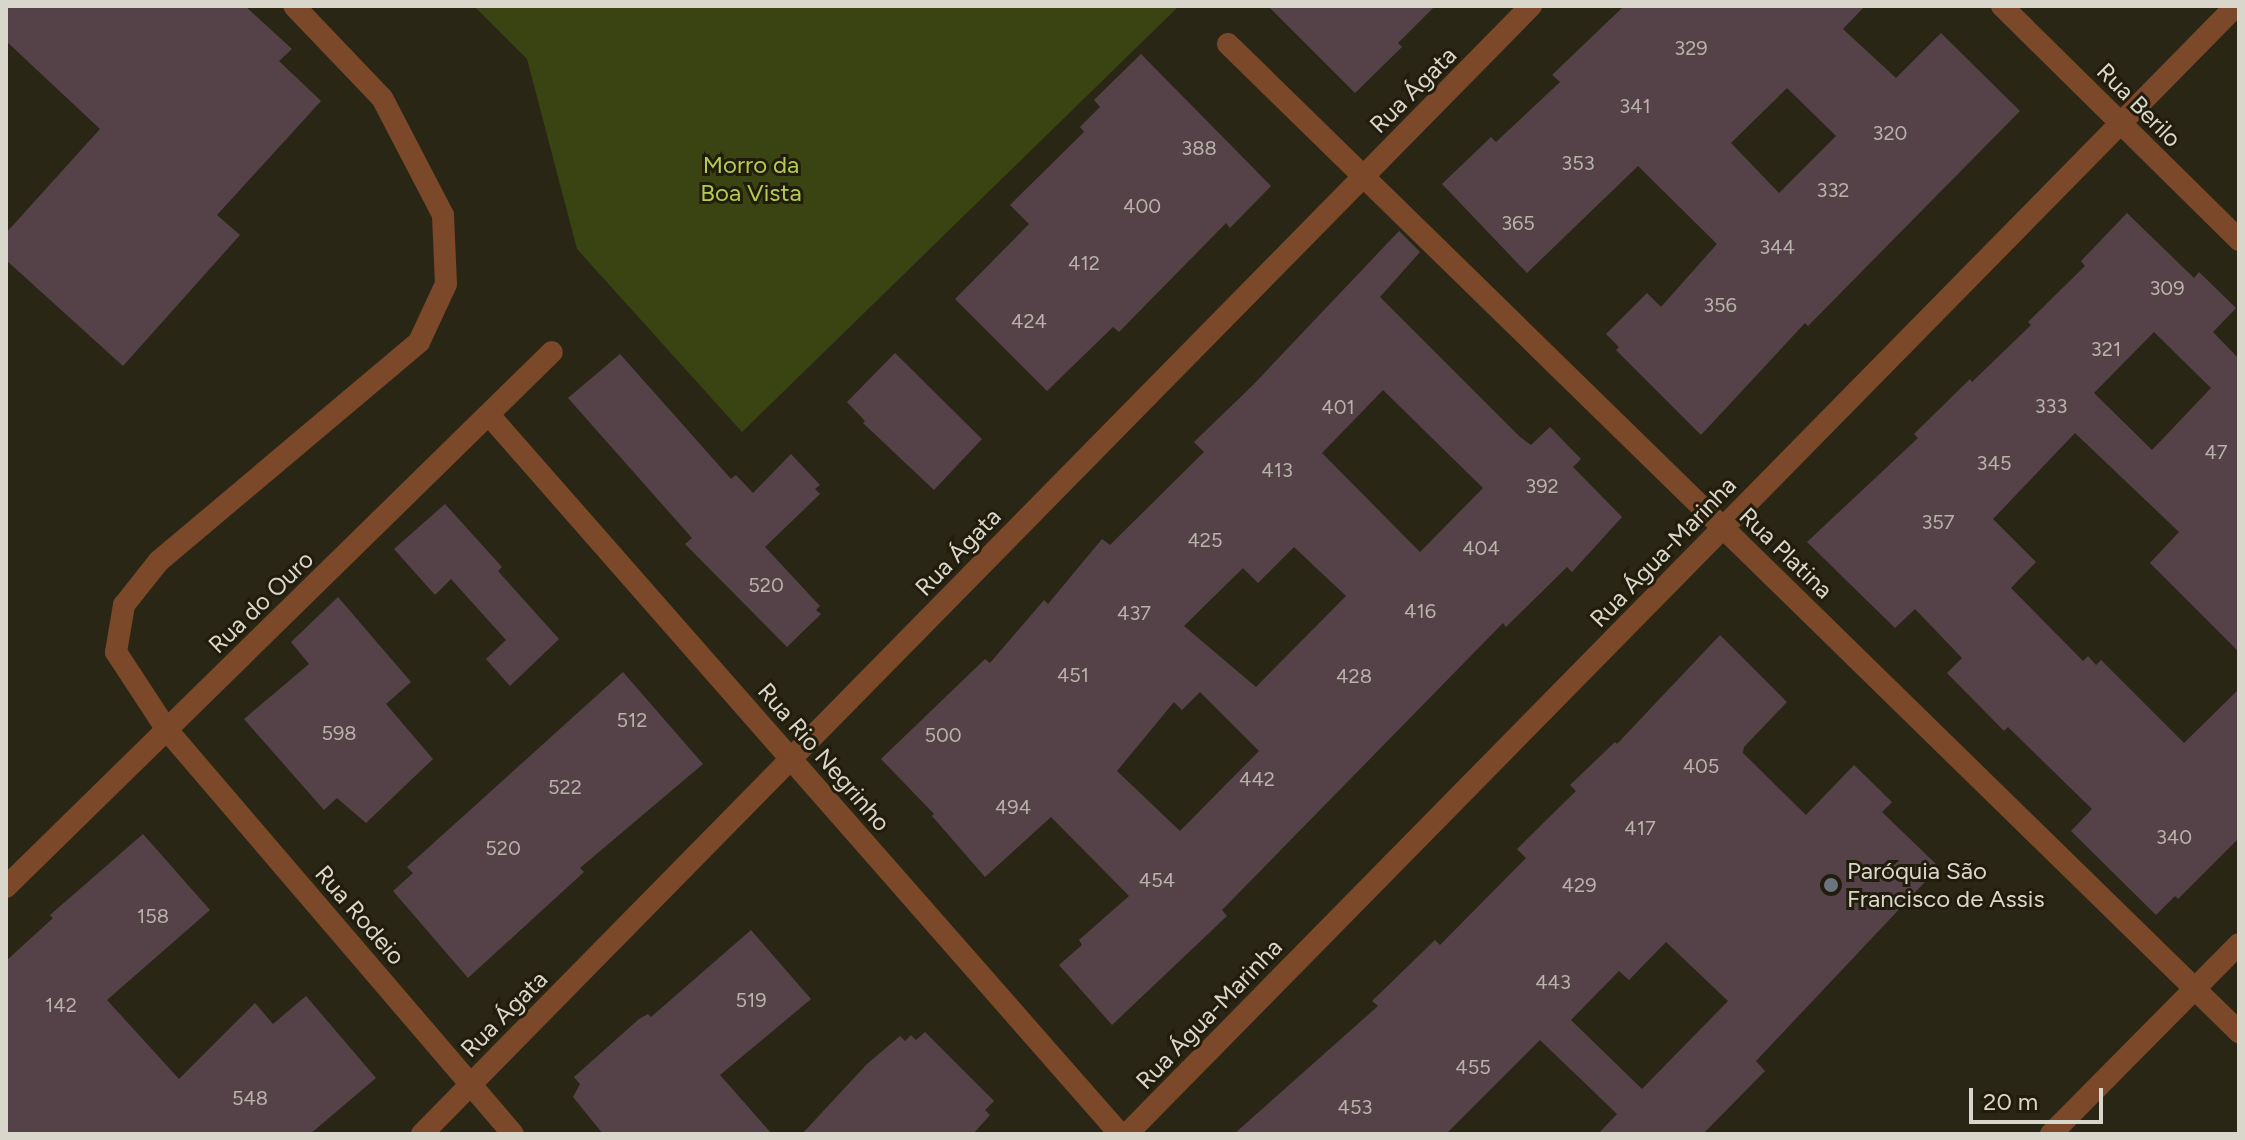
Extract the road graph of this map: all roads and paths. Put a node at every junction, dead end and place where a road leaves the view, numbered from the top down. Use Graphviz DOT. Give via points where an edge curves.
graph roads {
  1 [pos="294,6"];
  2 [pos="1531,6"];
  3 [pos="2002,6"];
  4 [pos="2236,6"];
  5 [pos="1228,44"];
  6 [pos="2121,123"];
  7 [pos="1363,177"];
  8 [pos="2239,240"];
  9 [pos="552,352"];
  10 [pos="489,415"];
  11 [pos="1723,528"];
  12 [pos="167,730"];
  13 [pos="791,759"];
  14 [pos="6,887"];
  15 [pos="2239,944"];
  16 [pos="2194,989"];
  17 [pos="2239,1032"];
  18 [pos="471,1085"];
  19 [pos="422,1134"];
  20 [pos="513,1134"];
  21 [pos="1120,1134"];
  22 [pos="1127,1134"];
  23 [pos="2051,1134"];
  1 -- 12 [label="street, Rua Rodeio" via="382,98 443,215 446,284 419,342 159,561 124,605 116,652"];
  2 -- 7 [label="street, Rua Ágata"];
  3 -- 6 [label="street, Rua Berilo"];
  4 -- 6 [label="street, Rua Água-Marinha"];
  5 -- 7 [label="street, Rua Platina"];
  6 -- 8 [label="street, Rua Berilo"];
  6 -- 11 [label="street, Rua Água-Marinha"];
  7 -- 11 [label="street, Rua Platina"];
  7 -- 13 [label="street, Rua Ágata"];
  9 -- 10 [label="street, Rua do Ouro"];
  10 -- 12 [label="street, Rua do Ouro"];
  10 -- 13 [label="street, Rua Rio Negrinho"];
  11 -- 16 [label="street, Rua Platina"];
  11 -- 22 [label="street, Rua Água-Marinha"];
  12 -- 14 [label="street, Rua do Ouro"];
  12 -- 18 [label="street, Rua Rodeio"];
  13 -- 18 [label="street, Rua Ágata"];
  13 -- 21 [label="street, Rua Rio Negrinho"];
  15 -- 16 [label="street"];
  16 -- 17 [label="street, Rua Platina"];
  16 -- 23 [label="street"];
  18 -- 19 [label="street, Rua Ágata"];
  18 -- 20 [label="street, Rua Rodeio"];
}
